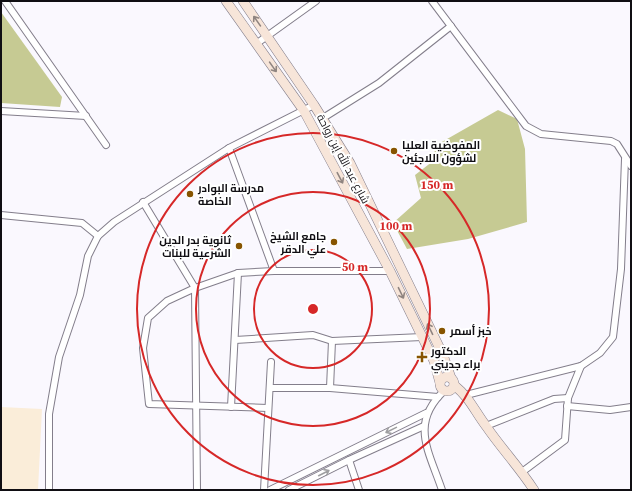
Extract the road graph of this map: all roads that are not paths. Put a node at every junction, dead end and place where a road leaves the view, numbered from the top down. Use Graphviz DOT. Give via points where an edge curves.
graph roads {
  1 [pos="5,1"];
  2 [pos="226,1"];
  3 [pos="243,1"];
  4 [pos="316,1"];
  5 [pos="432,1"];
  6 [pos="451,26"];
  7 [pos="267,36"];
  8 [pos="256,44"];
  9 [pos="314,104"];
  10 [pos="1,111"];
  11 [pos="304,111"];
  12 [pos="86,116"];
  13 [pos="323,118"];
  14 [pos="106,145"];
  15 [pos="229,148"];
  16 [pos="625,159"];
  17 [pos="631,166"];
  18 [pos="143,202"];
  19 [pos="1,215"];
  20 [pos="98,236"];
  21 [pos="274,271"];
  22 [pos="390,271"];
  23 [pos="238,273"];
  24 [pos="195,288"];
  25 [pos="422,337"];
  26 [pos="235,340"];
  27 [pos="332,341"];
  28 [pos="271,362"];
  29 [pos="581,366"];
  30 [pos="452,381"];
  31 [pos="443,386"];
  32 [pos="270,388"];
  33 [pos="330,388"];
  34 [pos="466,395"];
  35 [pos="438,397"];
  36 [pos="568,398"];
  37 [pos="195,406"];
  38 [pos="567,406"];
  39 [pos="231,407"];
  40 [pos="631,407"];
  41 [pos="268,408"];
  42 [pos="426,413"];
  43 [pos="424,426"];
  44 [pos="486,426"];
  45 [pos="349,460"];
  46 [pos="522,472"];
  47 [pos="49,490"];
  48 [pos="197,490"];
  49 [pos="264,490"];
  50 [pos="270,490"];
  51 [pos="289,490"];
  52 [pos="359,490"];
  53 [pos="442,490"];
  54 [pos="534,490"];
  1 -- 12 [label="street"];
  2 -- 8 [label="street, شارع عبد الله إبن رواحة"];
  7 -- 3 [label="street, شارع عبد الله إبن رواحة, one-way"];
  4 -- 7 [label="street"];
  5 -- 6 [label="street"];
  6 -- 13 [label="street" via="379,83"];
  6 -- 16 [label="street" via="526,126 541,134 611,141 617,144"];
  7 -- 8 [label="street"];
  7 -- 9 [label="street, شارع عبد الله إبن رواحة"];
  8 -- 11 [label="street, شارع عبد الله إبن رواحة, one-way"];
  9 -- 11 [label="street"];
  9 -- 13 [label="street, شارع عبد الله إبن رواحة"];
  10 -- 12 [label="street"];
  11 -- 15 [label="street"];
  11 -- 22 [label="street, شارع عبد الله إبن رواحة, one-way"];
  12 -- 14 [label="street"];
  30 -- 13 [label="street, شارع عبد الله إبن رواحة, one-way" via="443,355 350,163"];
  15 -- 18 [label="street"];
  15 -- 21 [label="street"];
  16 -- 17 [label="street"];
  16 -- 29 [label="street" via="621,269 613,337 600,353"];
  18 -- 20 [label="street"];
  18 -- 24 [label="street"];
  19 -- 20 [label="street" via="82,223"];
  20 -- 47 [label="street" via="88,256 80,295 59,357 53,385 49,414"];
  21 -- 22 [label="street"];
  21 -- 23 [label="street"];
  22 -- 25 [label="street, شارع عبد الله إبن رواحة, one-way"];
  23 -- 24 [label="street"];
  23 -- 26 [label="street"];
  24 -- 37 [label="street"];
  24 -- 37 [label="street" via="167,301 148,318 144,348 149,404"];
  25 -- 27 [label="street"];
  25 -- 31 [label="street, شارع عبد الله إبن رواحة"];
  26 -- 27 [label="street" via="313,334"];
  26 -- 39 [label="street"];
  27 -- 33 [label="street"];
  28 -- 32 [label="street"];
  29 -- 34 [label="street"];
  29 -- 36 [label="street"];
  30 -- 31 [label="street" via="444,378"];
  30 -- 34 [label="street"];
  31 -- 35 [label="street"];
  32 -- 33 [label="street"];
  32 -- 41 [label="street"];
  33 -- 35 [label="street"];
  34 -- 44 [label="street"];
  35 -- 42 [label="street"];
  36 -- 38 [label="street"];
  36 -- 44 [label="street" via="554,399"];
  37 -- 39 [label="street"];
  37 -- 48 [label="street"];
  38 -- 40 [label="street" via="610,410"];
  38 -- 46 [label="street" via="565,440"];
  39 -- 41 [label="street"];
  41 -- 49 [label="street"];
  42 -- 43 [label="street"];
  42 -- 50 [label="street, one-way"];
  43 -- 45 [label="street"];
  43 -- 53 [label="street" via="425,437"];
  44 -- 46 [label="street"];
  51 -- 45 [label="street, one-way"];
  45 -- 52 [label="street"];
  46 -- 54 [label="street"];
}
